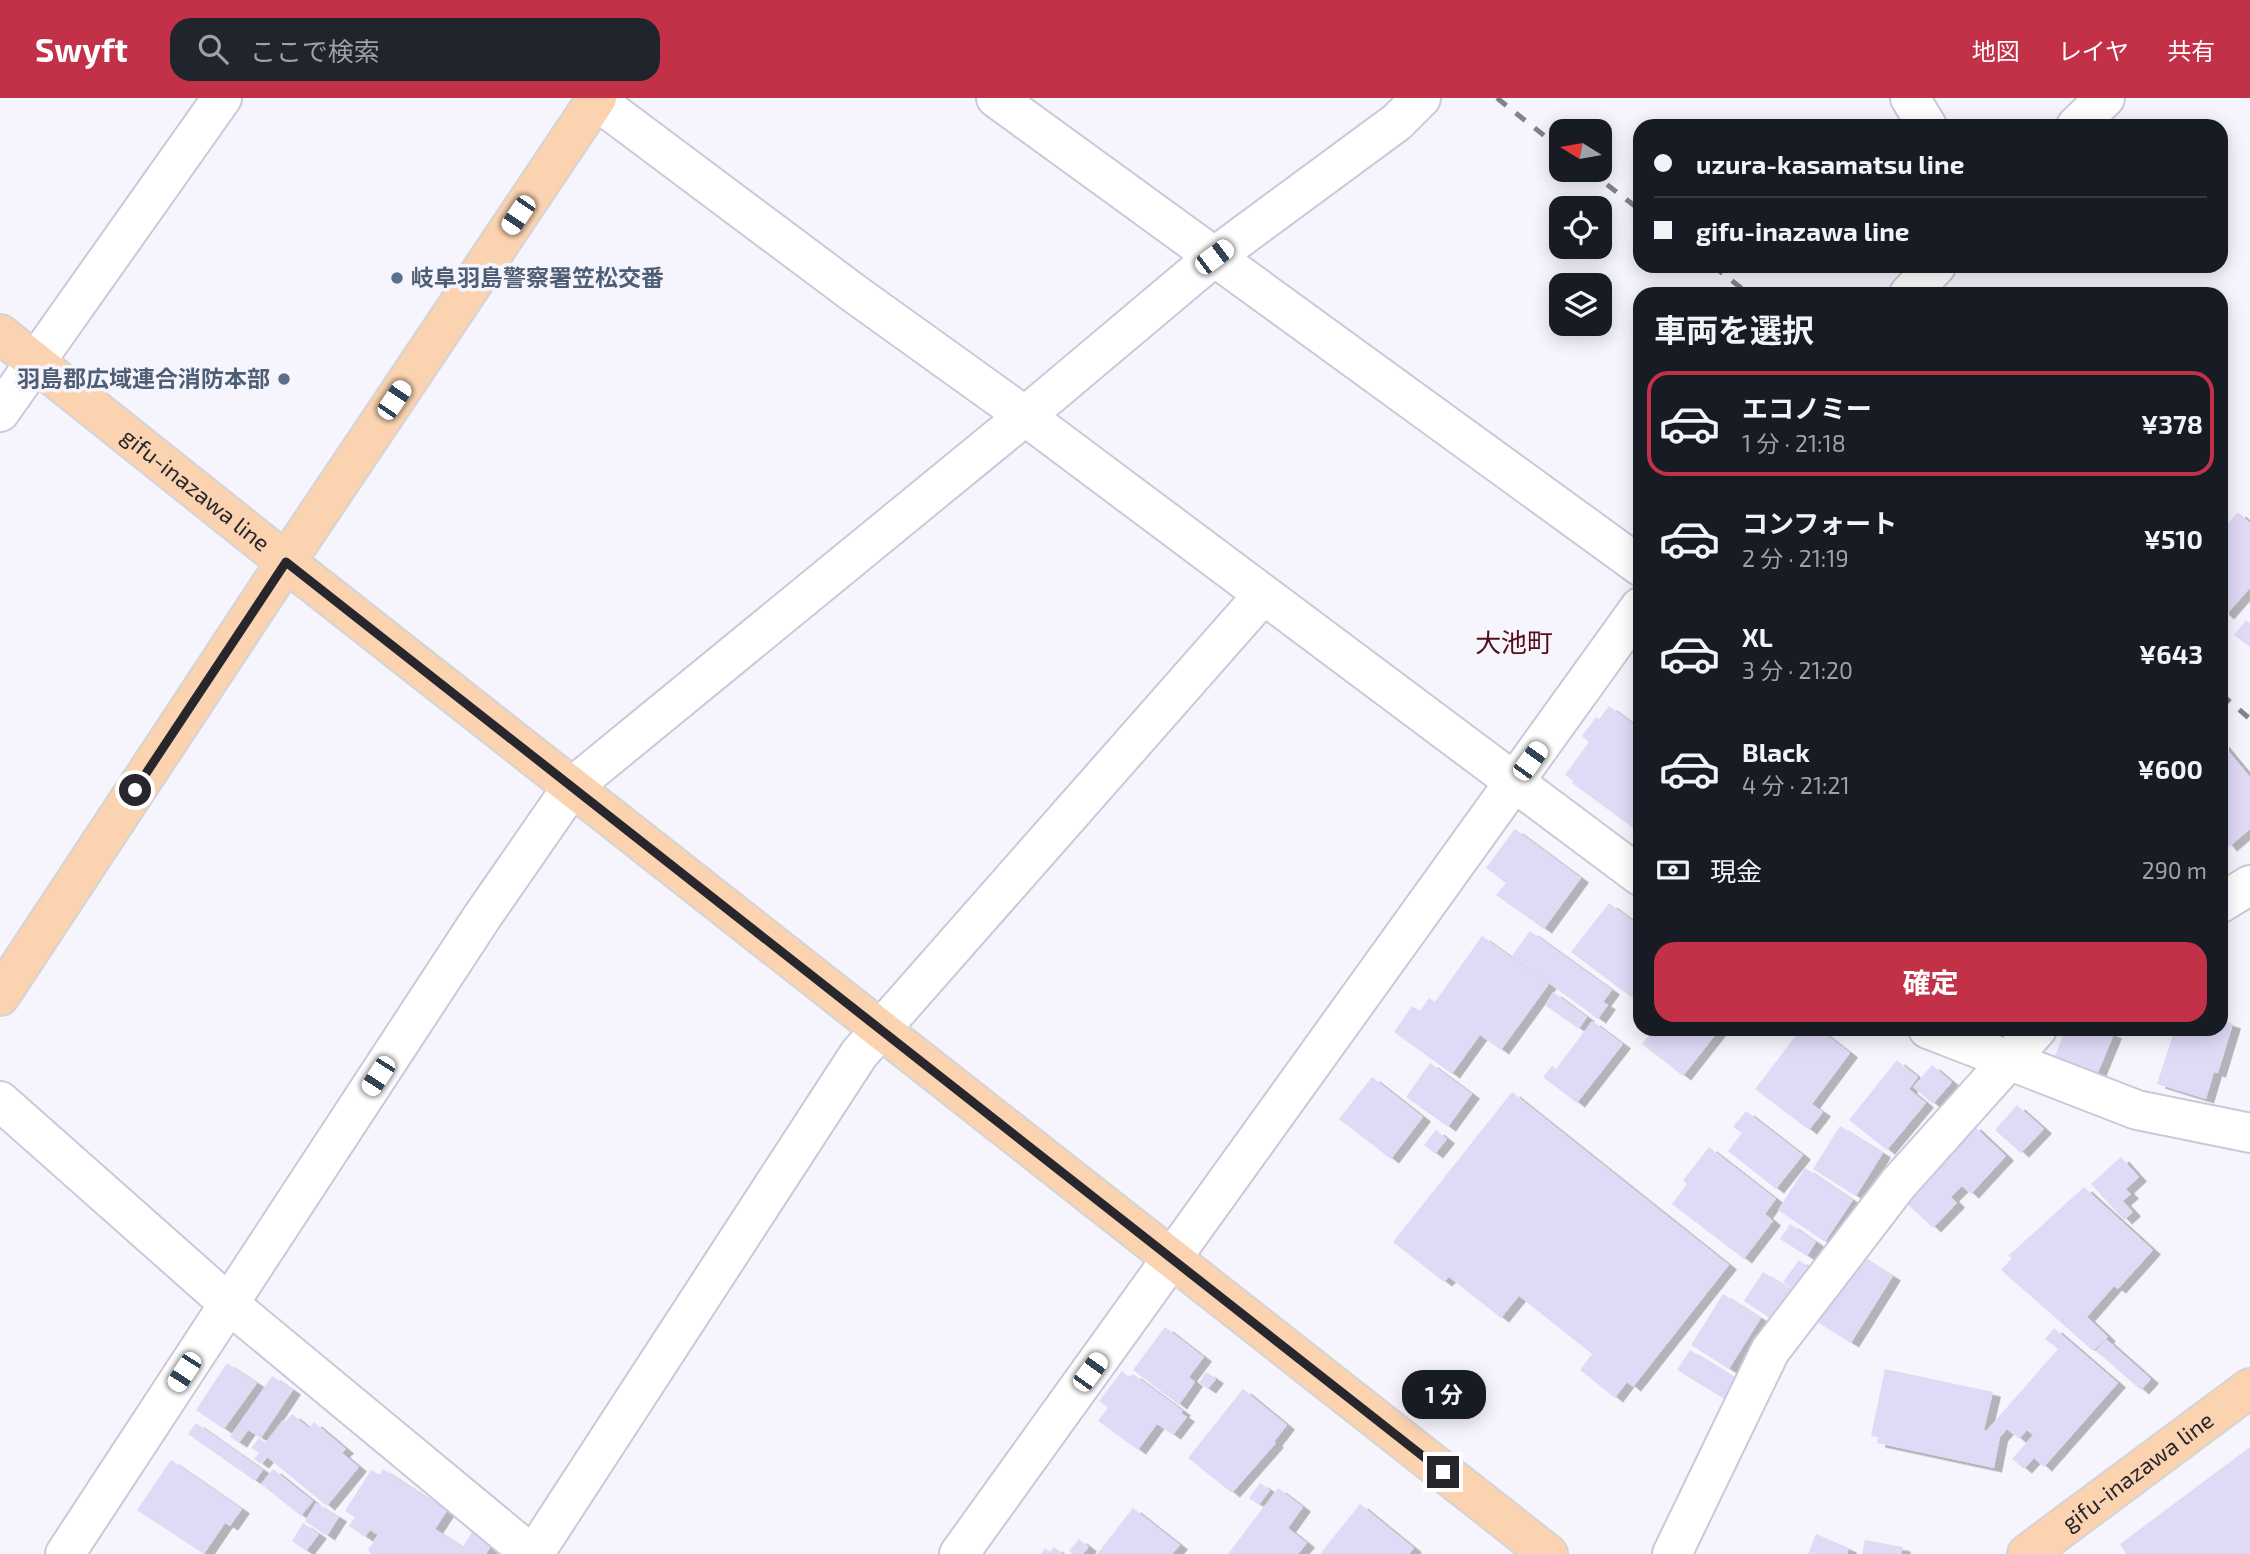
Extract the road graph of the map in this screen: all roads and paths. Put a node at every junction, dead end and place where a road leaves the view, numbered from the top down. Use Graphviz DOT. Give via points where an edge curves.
graph roads {
  1 [pos="222,98"];
  2 [pos="996,98"];
  3 [pos="1421,98"];
  4 [pos="1910,98"];
  5 [pos="2105,98"];
  6 [pos="595,99"];
  7 [pos="1923,119"];
  8 [pos="2083,119"];
  9 [pos="1214,257"];
  10 [pos="1929,273"];
  11 [pos="1916,287"];
  12 [pos="0,334"];
  13 [pos="35,362"];
  14 [pos="0,412"];
  15 [pos="1025,416"];
  16 [pos="1633,561"];
  17 [pos="286,562"];
  18 [pos="1263,595"];
  19 [pos="1633,617"];
  20 [pos="1514,783"];
  21 [pos="572,787"];
  22 [pos="1633,871"];
  23 [pos="2250,885"];
  24 [pos="2228,899"];
  25 [pos="0,996"];
  26 [pos="879,1029"];
  27 [pos="1946,1036"];
  28 [pos="2031,1036"];
  29 [pos="2009,1061"];
  30 [pos="0,1101"];
  31 [pos="2250,1133"];
  32 [pos="1171,1258"];
  33 [pos="229,1304"];
  34 [pos="2250,1388"];
  35 [pos="65,1554"];
  36 [pos="532,1554"];
  37 [pos="959,1554"];
  38 [pos="1548,1554"];
  39 [pos="1672,1554"];
  40 [pos="2027,1554"];
  1 -- 13 [label="street"];
  2 -- 9 [label="street"];
  3 -- 9 [label="street" via="1397,122"];
  4 -- 7 [label="street"];
  5 -- 8 [label="street"];
  6 -- 15 [label="street"];
  6 -- 17 [label="main road"];
  9 -- 15 [label="street"];
  9 -- 16 [label="street"];
  10 -- 11 [label="street"];
  12 -- 13 [label="main road, gifu-inazawa line"];
  13 -- 14 [label="street"];
  13 -- 17 [label="main road, gifu-inazawa line"];
  15 -- 18 [label="street"];
  15 -- 21 [label="street"];
  17 -- 21 [label="main road, gifu-inazawa line"];
  17 -- 25 [label="main road"];
  18 -- 20 [label="street"];
  18 -- 26 [label="street"];
  19 -- 20 [label="street"];
  20 -- 22 [label="street"];
  20 -- 32 [label="street"];
  21 -- 26 [label="main road, gifu-inazawa line"];
  21 -- 33 [label="street"];
  23 -- 24 [label="street"];
  26 -- 32 [label="main road, gifu-inazawa line"];
  26 -- 36 [label="street"];
  27 -- 29 [label="street"];
  28 -- 29 [label="street"];
  29 -- 31 [label="street" via="2137,1110"];
  29 -- 39 [label="street" via="1898,1184 1770,1351"];
  30 -- 33 [label="street"];
  32 -- 37 [label="street"];
  32 -- 38 [label="main road, gifu-inazawa line"];
  33 -- 35 [label="street"];
  33 -- 36 [label="street"];
  34 -- 40 [label="main road, gifu-inazawa line"];
}
